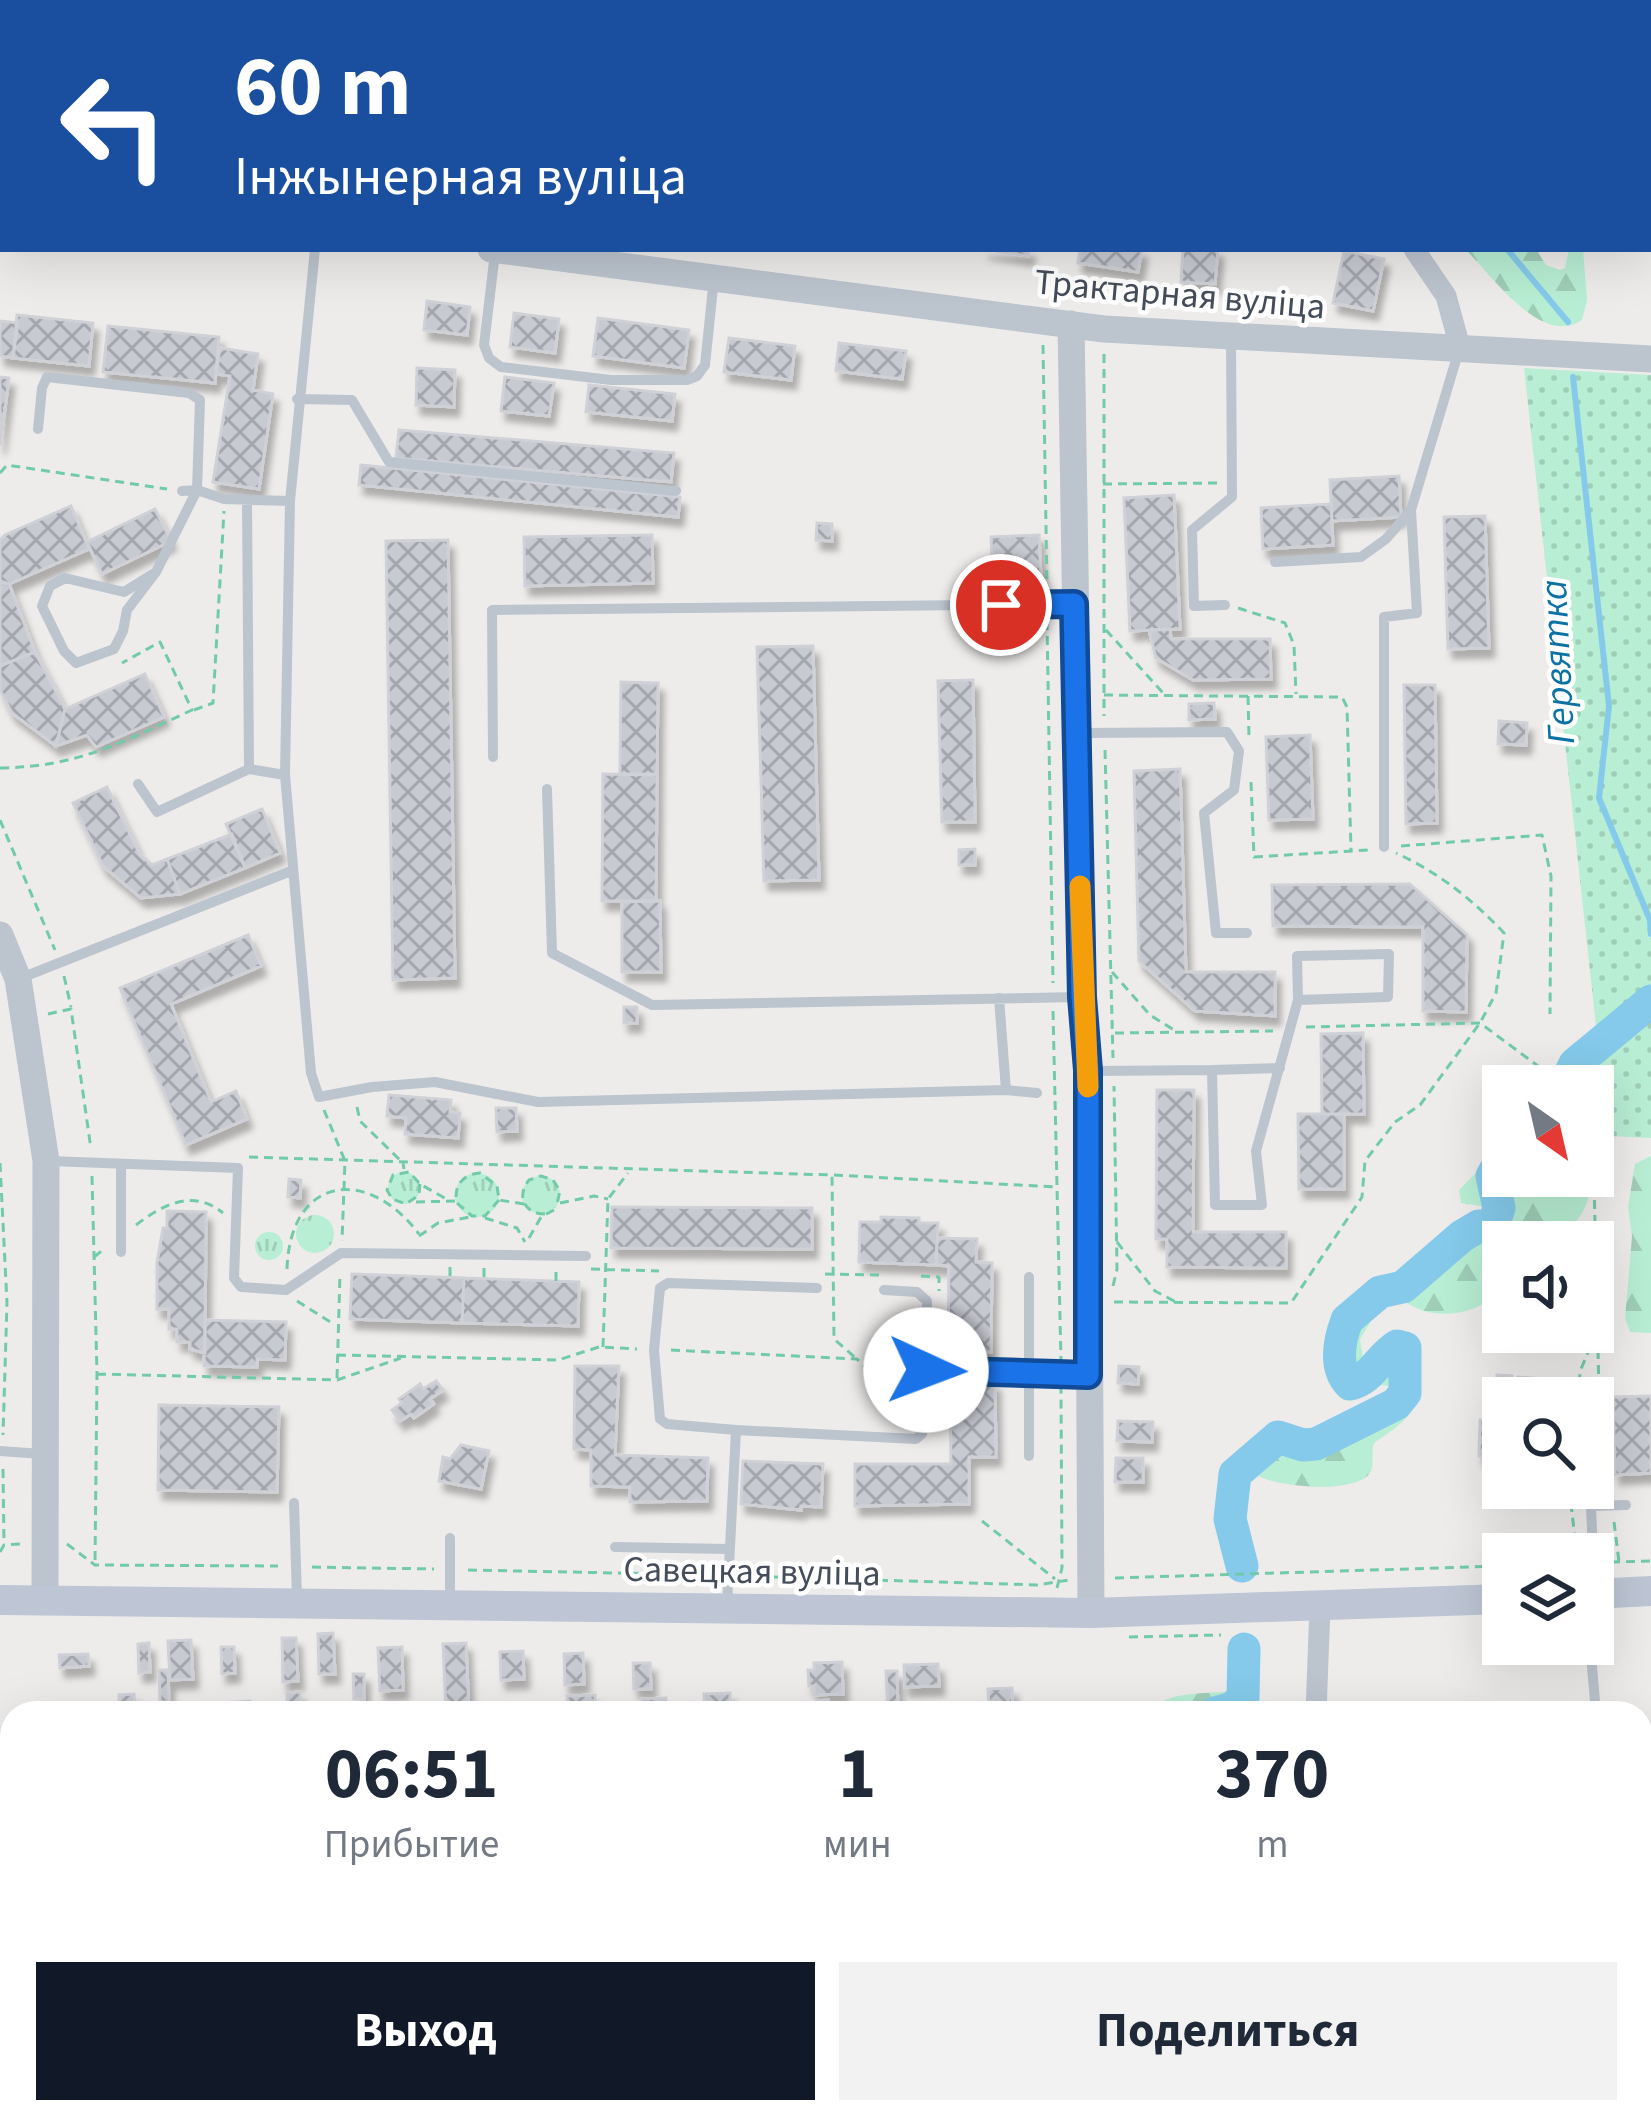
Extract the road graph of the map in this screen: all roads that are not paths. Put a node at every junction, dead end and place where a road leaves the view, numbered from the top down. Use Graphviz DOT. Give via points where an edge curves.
graph roads {
  1 [pos="315,252"];
  2 [pos="493,252"];
  3 [pos="517,252"];
  4 [pos="1416,252"];
  5 [pos="714,277"];
  6 [pos="1057,322"];
  7 [pos="1231,338"];
  8 [pos="1460,347"];
  9 [pos="1651,359"];
  10 [pos="297,399"];
  11 [pos="38,429"];
  12 [pos="197,490"];
  13 [pos="182,491"];
  14 [pos="676,491"];
  15 [pos="247,500"];
  16 [pos="290,501"];
  17 [pos="1411,510"];
  18 [pos="1275,562"];
  19 [pos="156,572"];
  20 [pos="1061,604"];
  21 [pos="1225,604"];
  22 [pos="1091,732"];
  23 [pos="493,757"];
  24 [pos="249,770"];
  25 [pos="285,775"];
  26 [pos="138,784"];
  27 [pos="547,789"];
  28 [pos="1384,847"];
  29 [pos="291,871"];
  30 [pos="1246,933"];
  31 [pos="0,934"];
  32 [pos="18,980"];
  33 [pos="1082,997"];
  34 [pos="1000,998"];
  35 [pos="1298,1000"];
  36 [pos="1280,1069"];
  37 [pos="1101,1070"];
  38 [pos="1212,1070"];
  39 [pos="1006,1090"];
  40 [pos="1037,1093"];
  41 [pos="46,1161"];
  42 [pos="121,1164"];
  43 [pos="122,1252"];
  44 [pos="586,1256"];
  45 [pos="1029,1277"];
  46 [pos="817,1288"];
  47 [pos="884,1291"];
  48 [pos="926,1370"];
  49 [pos="1029,1374"];
  50 [pos="1074,1375"];
  51 [pos="736,1430"];
  52 [pos="2,1451"];
  53 [pos="45,1454"];
  54 [pos="1029,1456"];
  55 [pos="294,1503"];
  56 [pos="1626,1504"];
  57 [pos="1592,1533"];
  58 [pos="450,1538"];
  59 [pos="615,1547"];
  60 [pos="729,1549"];
  61 [pos="1651,1592"];
  62 [pos="1614,1593"];
  63 [pos="0,1600"];
  64 [pos="1482,1600"];
  65 [pos="45,1601"];
  66 [pos="297,1601"];
  67 [pos="450,1604"];
  68 [pos="1320,1606"];
  69 [pos="727,1610"];
  70 [pos="1091,1613"];
  71 [pos="1592,1665"];
  72 [pos="1316,1701"];
  73 [pos="1596,1701"];
  1 -- 10 [label="lane"];
  2 -- 5 [label="lane" via="484,345 490,358 501,367 610,380 697,376 705,365"];
  3 -- 5 [label="street, Трактарная вуліца"];
  4 -- 8 [label="street" via="1446,296"];
  5 -- 6 [label="street, Трактарная вуліца"];
  6 -- 7 [label="street, Трактарная вуліца"];
  6 -- 20 [label="street"];
  7 -- 8 [label="street, Трактарная вуліца"];
  7 -- 21 [label="lane" via="1232,497 1192,530 1194,606"];
  8 -- 9 [label="street, Трактарная вуліца"];
  8 -- 17 [label="lane"];
  10 -- 14 [label="lane" via="352,400 389,462"];
  10 -- 16 [label="lane"];
  11 -- 12 [label="lane" via="47,377 189,393 200,400"];
  12 -- 13 [label="lane"];
  12 -- 15 [label="lane"];
  12 -- 19 [label="lane"];
  15 -- 16 [label="lane"];
  15 -- 24 [label="lane"];
  16 -- 25 [label="lane"];
  17 -- 18 [label="lane" via="1361,557"];
  17 -- 28 [label="lane" via="1417,613 1384,617"];
  19 -- 19 [label="lane" via="127,610 114,649 76,663 64,651 42,606 50,586 64,578 124,592"];
  20 -- 22 [label="street" via="1076,696"];
  20 -- 23 [label="lane" via="492,610"];
  22 -- 30 [label="lane" via="1227,732 1239,751 1234,790 1204,813 1216,933"];
  22 -- 33 [label="street"];
  24 -- 25 [label="lane"];
  24 -- 26 [label="lane" via="157,812"];
  25 -- 29 [label="lane"];
  27 -- 34 [label="lane" via="552,953 652,1005"];
  29 -- 32 [label="lane"];
  29 -- 39 [label="lane" via="319,1097 435,1082 538,1102"];
  31 -- 32 [label="street"];
  32 -- 41 [label="street"];
  33 -- 34 [label="lane"];
  33 -- 37 [label="street" via="1099,1034"];
  34 -- 39 [label="lane"];
  35 -- 35 [label="lane" via="1388,997 1389,954 1298,956"];
  35 -- 36 [label="lane"];
  36 -- 38 [label="lane"];
  36 -- 38 [label="lane" via="1256,1150 1262,1205 1214,1205"];
  37 -- 38 [label="lane"];
  37 -- 50 [label="street"];
  39 -- 40 [label="lane"];
  41 -- 42 [label="lane"];
  41 -- 53 [label="street"];
  42 -- 43 [label="lane"];
  42 -- 44 [label="lane" via="238,1168 241,1287 288,1293 341,1253"];
  45 -- 49 [label="lane"];
  46 -- 51 [label="lane" via="660,1288 660,1419"];
  47 -- 48 [label="lane" via="924,1294"];
  48 -- 49 [label="lane"];
  48 -- 51 [label="lane" via="916,1439"];
  49 -- 50 [label="lane"];
  49 -- 54 [label="lane"];
  50 -- 70 [label="street"];
  51 -- 60 [label="lane"];
  52 -- 53 [label="lane"];
  53 -- 65 [label="street"];
  55 -- 66 [label="lane"];
  56 -- 57 [label="lane" via="1591,1506"];
  58 -- 67 [label="lane"];
  59 -- 60 [label="lane"];
  60 -- 69 [label="lane"];
  61 -- 62 [label="main road"];
  63 -- 65 [label="main road, Савецкая вуліца"];
  64 -- 68 [label="main road, Савецкая вуліца"];
  65 -- 66 [label="main road, Савецкая вуліца"];
  66 -- 67 [label="main road, Савецкая вуліца"];
  67 -- 69 [label="main road, Савецкая вуліца"];
  68 -- 70 [label="main road, Савецкая вуліца"];
  68 -- 72 [label="street"];
  69 -- 70 [label="main road, Савецкая вуліца"];
  71 -- 73 [label="lane"];
}
